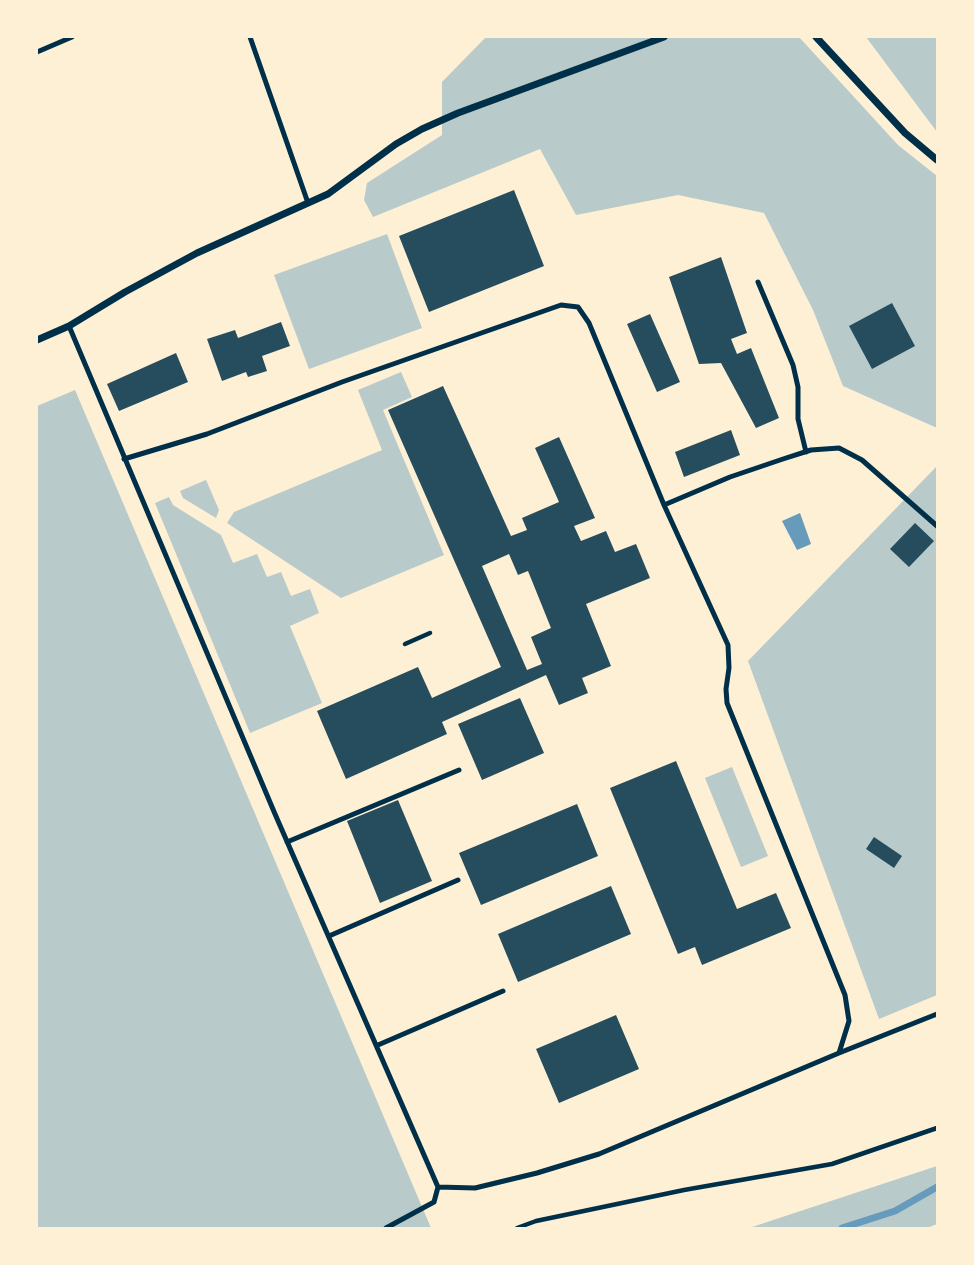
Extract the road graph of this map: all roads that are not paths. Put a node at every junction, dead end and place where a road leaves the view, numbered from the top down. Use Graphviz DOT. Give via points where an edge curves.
graph roads {
  1 [pos="72,37"];
  2 [pos="250,37"];
  3 [pos="664,37"];
  4 [pos="816,37"];
  5 [pos="37,52"];
  6 [pos="937,160"];
  7 [pos="308,204"];
  8 [pos="758,282"];
  9 [pos="69,326"];
  10 [pos="37,340"];
  11 [pos="806,452"];
  12 [pos="124,460"];
  13 [pos="664,505"];
  14 [pos="937,526"];
  15 [pos="459,770"];
  16 [pos="287,842"];
  17 [pos="458,880"];
  18 [pos="329,936"];
  19 [pos="503,991"];
  20 [pos="937,1014"];
  21 [pos="378,1045"];
  22 [pos="839,1053"];
  23 [pos="438,1187"];
  24 [pos="386,1228"];
  1 -- 5 [label="lane"];
  2 -- 7 [label="lane"];
  3 -- 7 [label="street" via="457,113 396,144"];
  4 -- 6 [label="street" via="905,133"];
  7 -- 9 [label="street" via="197,253"];
  8 -- 11 [label="lane" via="793,365"];
  9 -- 10 [label="street"];
  9 -- 12 [label="lane"];
  11 -- 13 [label="lane"];
  11 -- 14 [label="lane" via="839,448 862,460"];
  12 -- 13 [label="lane" via="561,305 578,307 589,323"];
  12 -- 16 [label="lane"];
  13 -- 22 [label="lane" via="728,645 727,703 845,995 849,1021"];
  15 -- 16 [label="lane"];
  16 -- 18 [label="lane"];
  17 -- 18 [label="lane"];
  18 -- 21 [label="lane"];
  19 -- 21 [label="lane"];
  20 -- 22 [label="lane"];
  21 -- 23 [label="lane"];
  22 -- 23 [label="lane" via="599,1154 475,1188"];
  23 -- 24 [label="lane" via="433,1202"];
}
